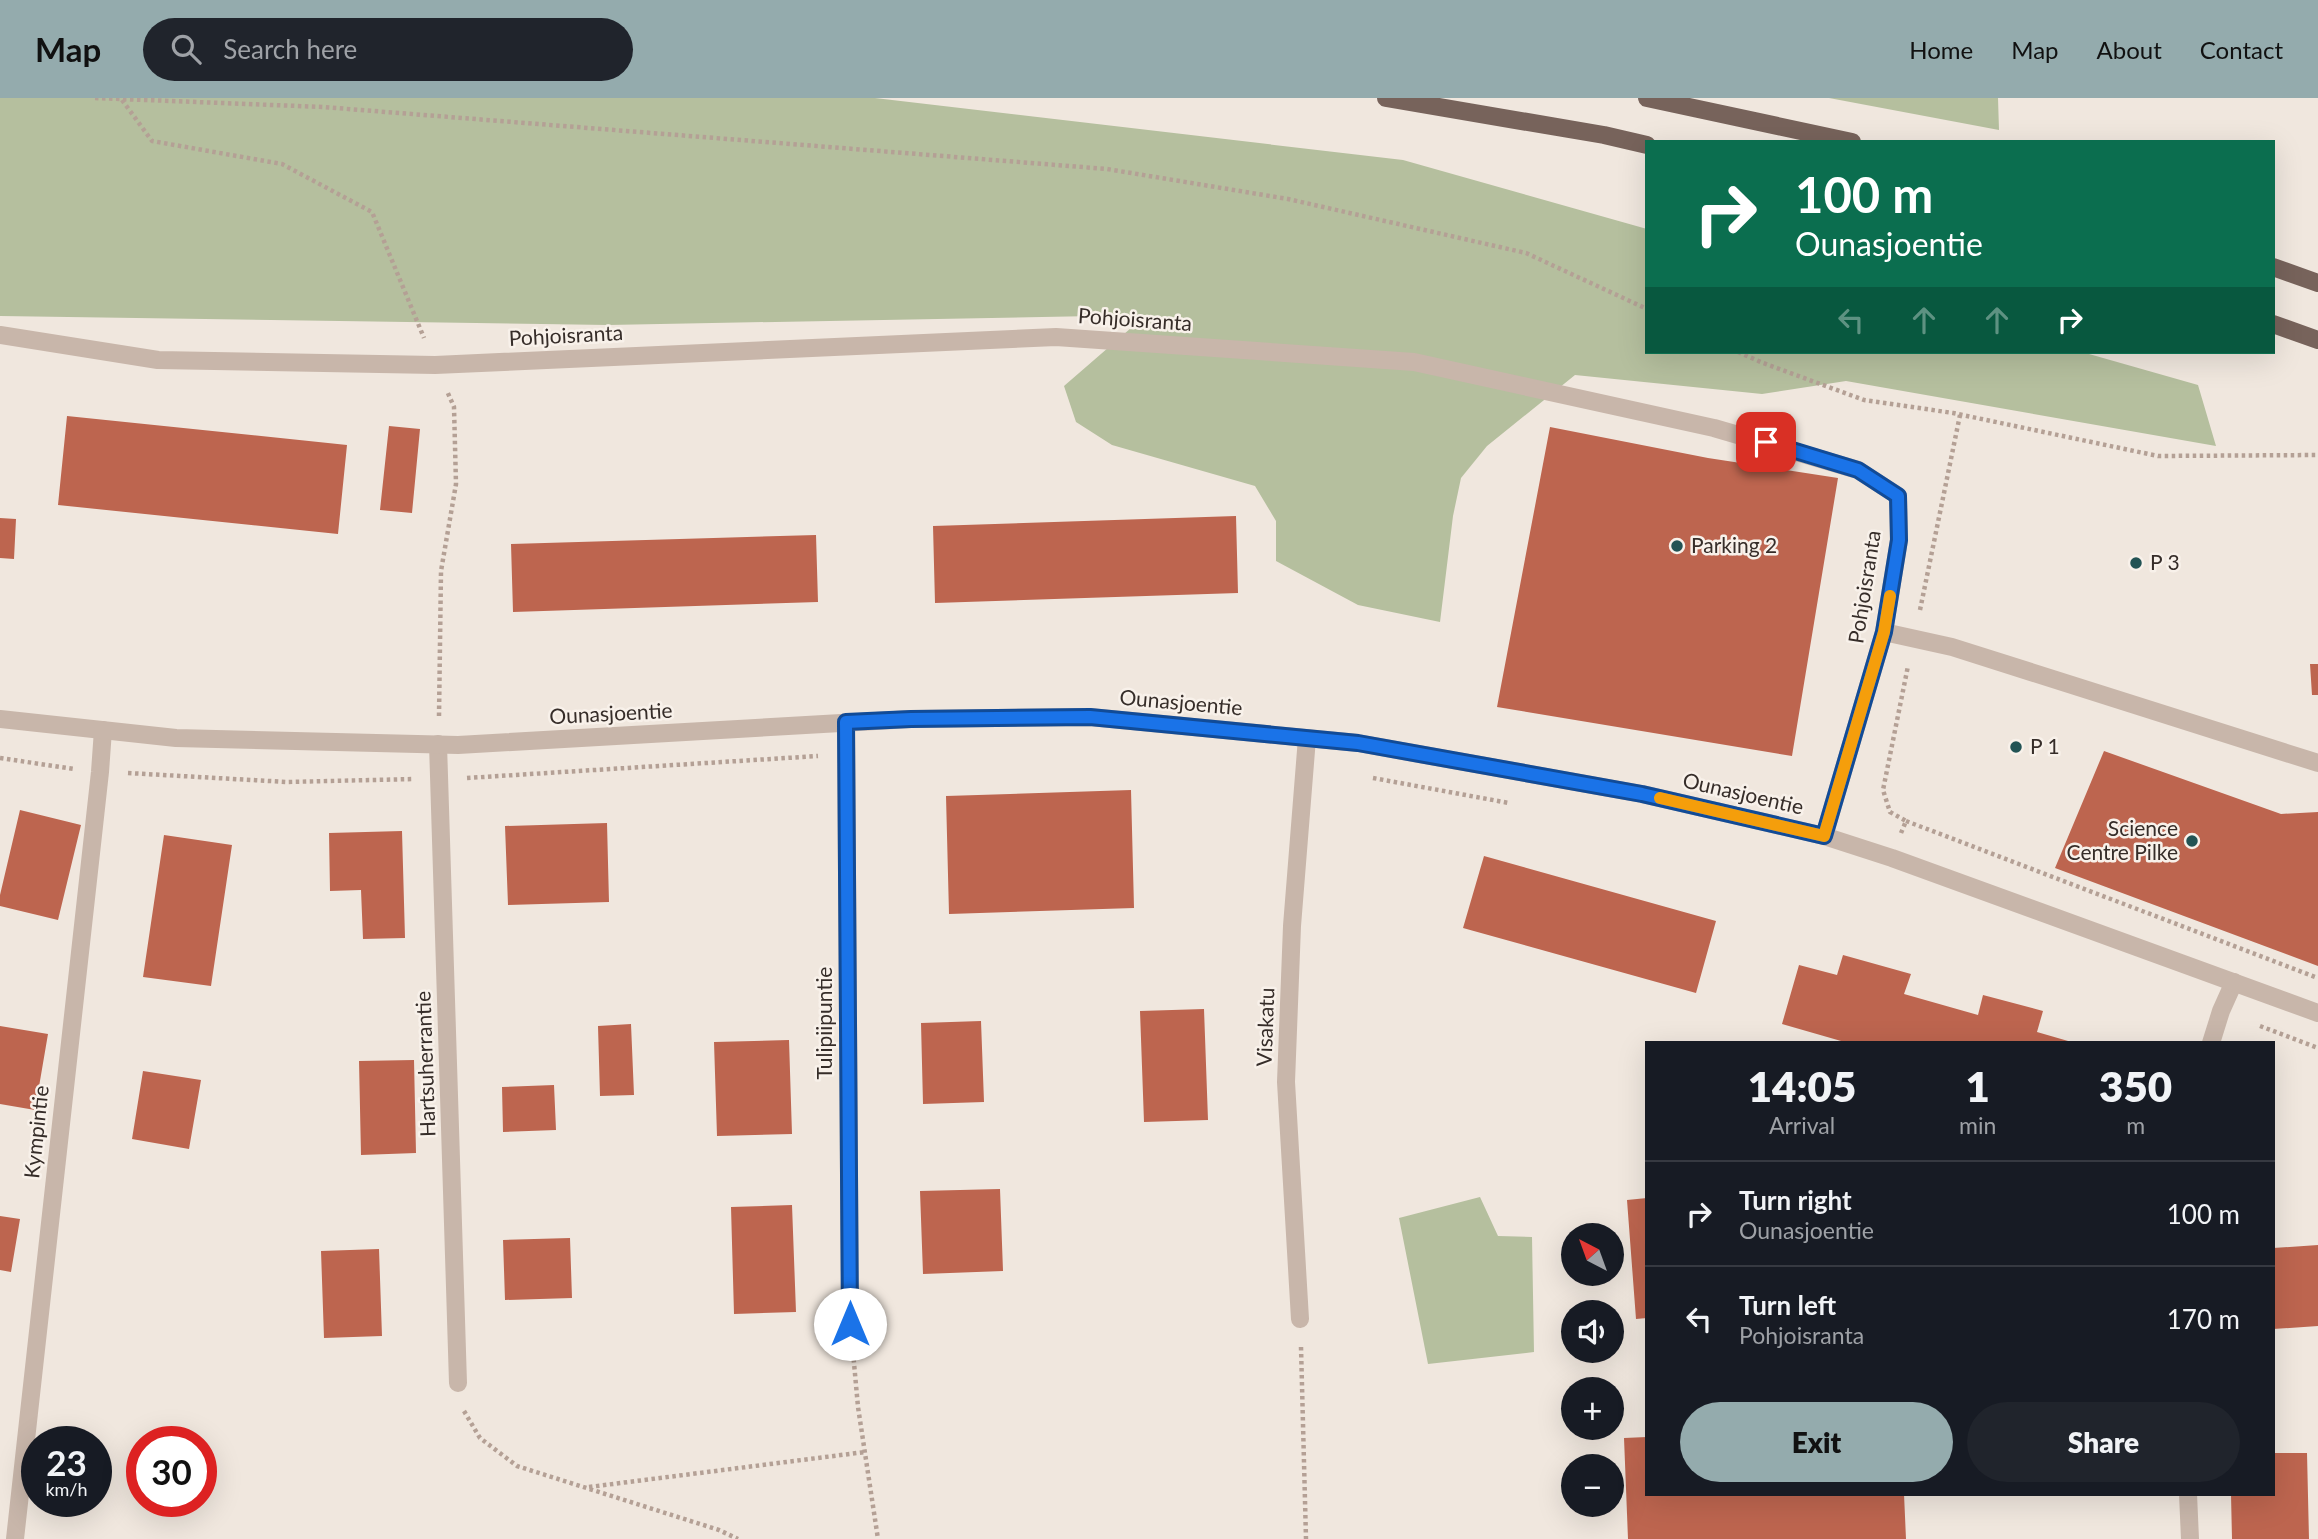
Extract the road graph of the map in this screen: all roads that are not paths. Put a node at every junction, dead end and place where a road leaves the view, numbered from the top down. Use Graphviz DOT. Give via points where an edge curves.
graph roads {
  1 [pos="1386,98"];
  2 [pos="1647,98"];
  3 [pos="1843,140"];
  4 [pos="1645,145"];
  5 [pos="2275,268"];
  6 [pos="2318,283"];
  7 [pos="2275,325"];
  8 [pos="0,335"];
  9 [pos="2318,340"];
  10 [pos="1884,632"];
  11 [pos="0,719"];
  12 [pos="846,722"];
  13 [pos="103,730"];
  14 [pos="1307,738"];
  15 [pos="439,744"];
  16 [pos="2318,763"];
  17 [pos="1824,836"];
  18 [pos="2234,982"];
  19 [pos="2318,1013"];
  20 [pos="2212,1041"];
  21 [pos="1300,1319"];
  22 [pos="850,1324"];
  23 [pos="458,1383"];
  24 [pos="2188,1496"];
  25 [pos="15,1539"];
  26 [pos="2190,1539"];
  1 -- 4 [label="main road"];
  2 -- 3 [label="main road"];
  5 -- 6 [label="main road"];
  7 -- 9 [label="main road"];
  8 -- 10 [label="street, Pohjoisranta" via="158,360 436,365 1056,337 1414,362 1714,428 1858,470 1898,496 1899,540"];
  10 -- 16 [label="street" via="1952,647"];
  10 -- 17 [label="street, Pohjoisranta"];
  11 -- 13 [label="street, Ounasjoentie"];
  12 -- 14 [label="street, Ounasjoentie" via="1090,717"];
  12 -- 15 [label="street, Ounasjoentie"];
  12 -- 22 [label="street, Tulipiipuntie"];
  13 -- 15 [label="street, Ounasjoentie" via="176,738"];
  13 -- 25 [label="street, Kympintie"];
  14 -- 17 [label="street, Ounasjoentie" via="1642,794"];
  14 -- 21 [label="street, Visakatu" via="1292,926 1286,1082"];
  15 -- 23 [label="street, Hartsuherrantie"];
  17 -- 18 [label="street, Ounasjoentie"];
  18 -- 19 [label="street, Ounasjoentie"];
  18 -- 20 [label="street"];
  24 -- 26 [label="street"];
}
